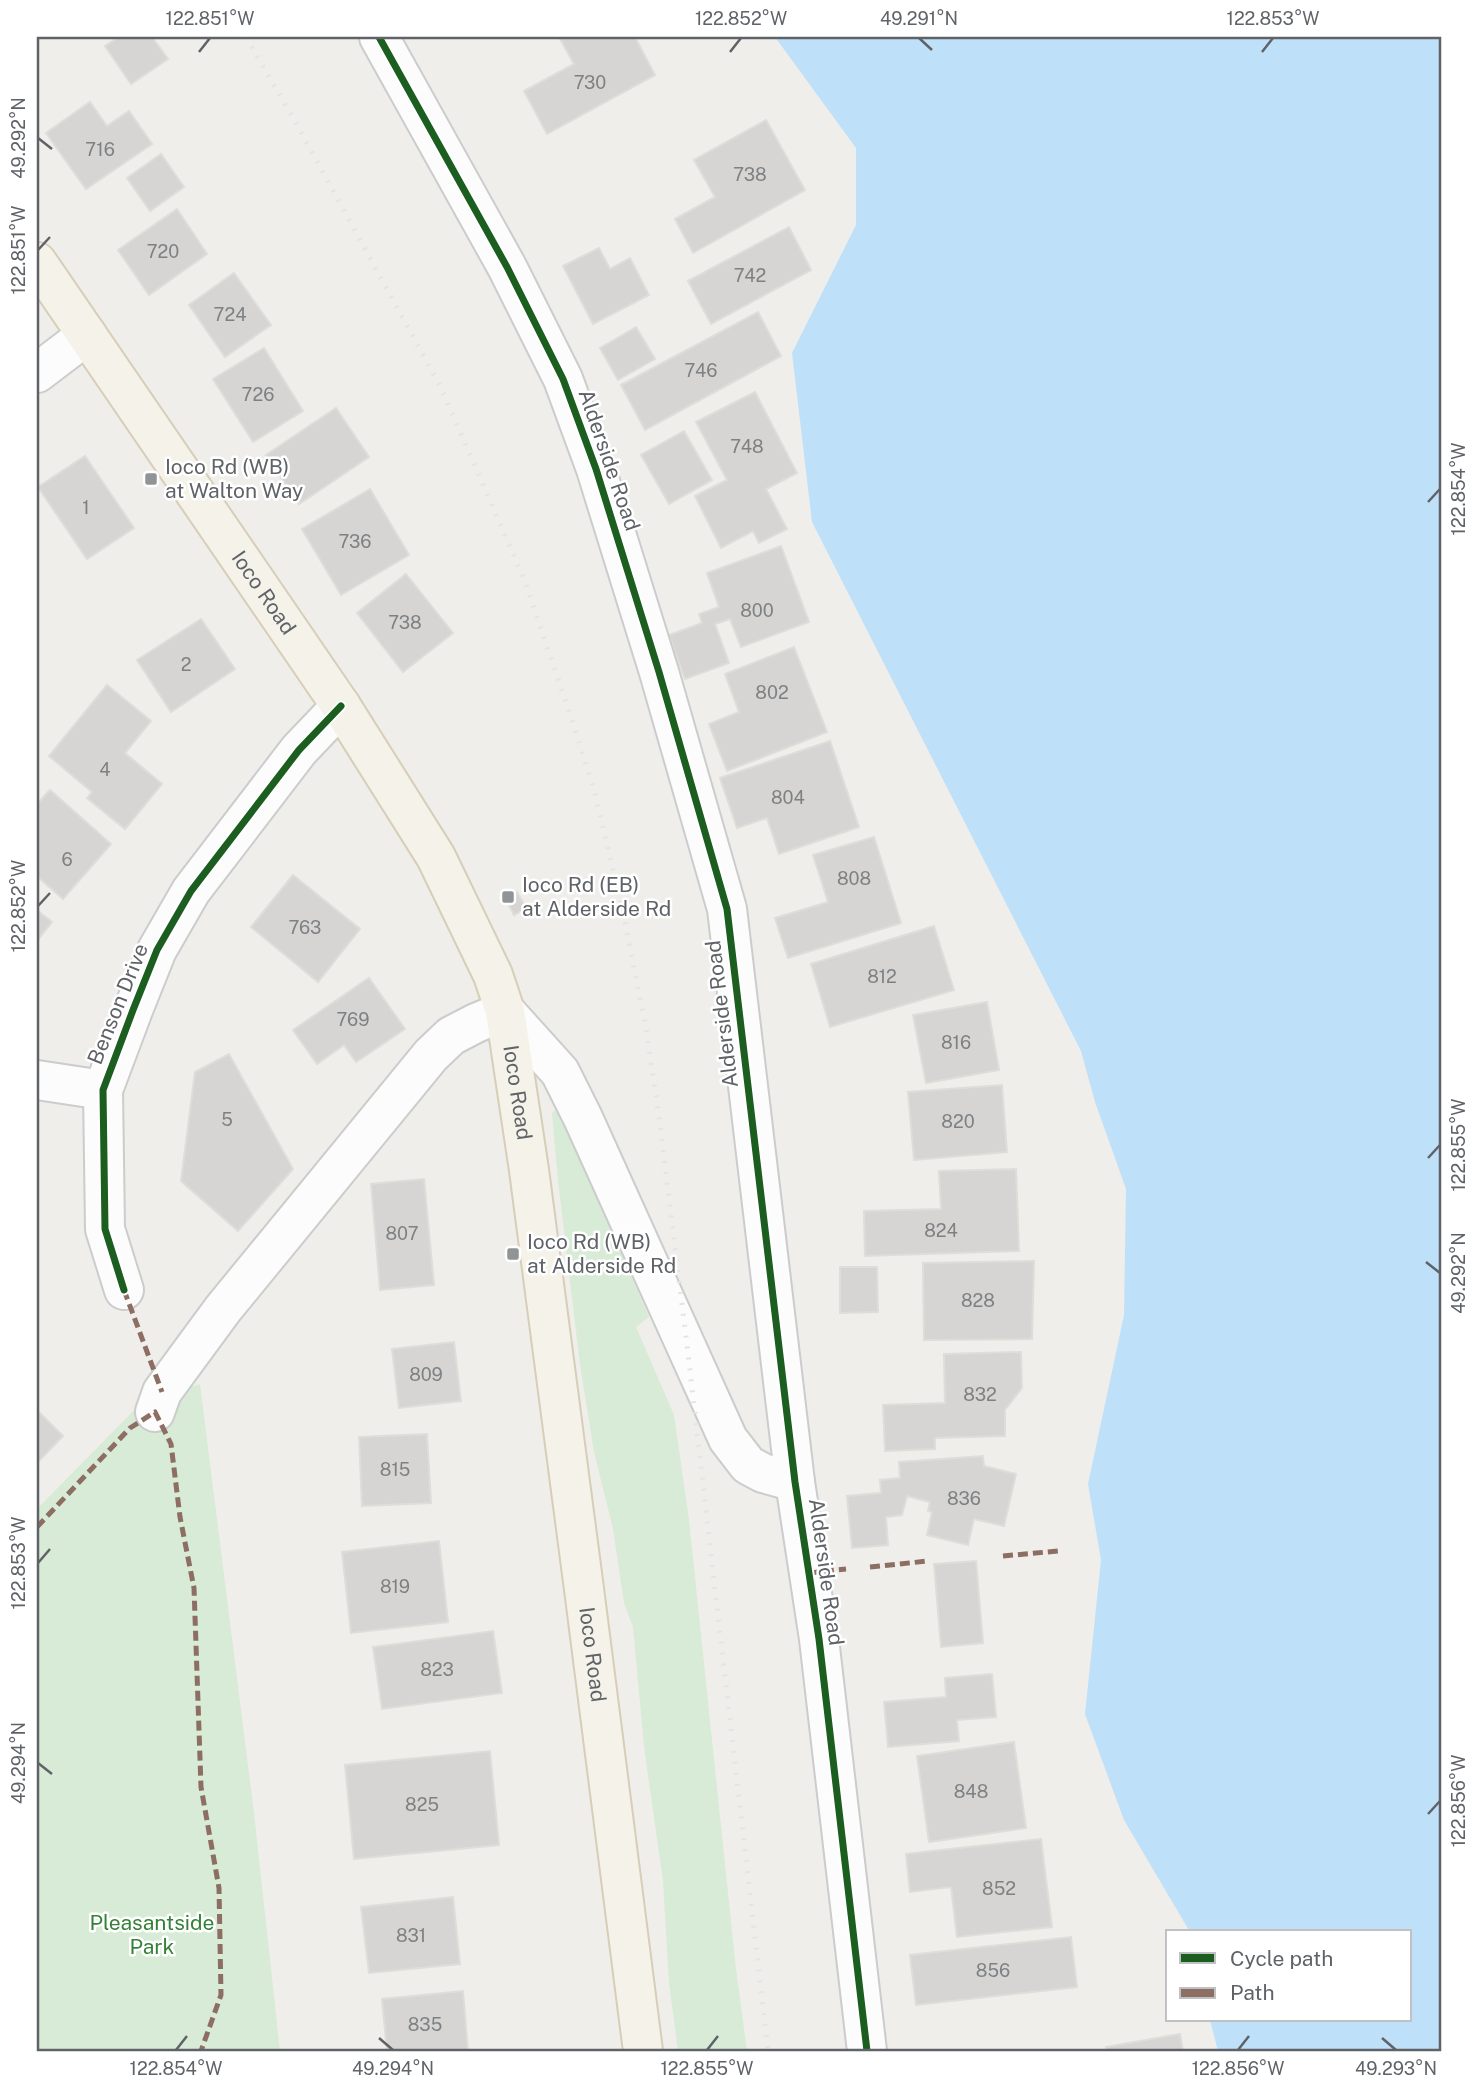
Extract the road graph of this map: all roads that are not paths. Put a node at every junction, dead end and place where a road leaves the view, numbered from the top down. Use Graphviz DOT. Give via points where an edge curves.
graph roads {
  1 [pos="379,37"];
  2 [pos="37,262"];
  3 [pos="87,335"];
  4 [pos="37,373"];
  5 [pos="341,706"];
  6 [pos="505,1012"];
  7 [pos="37,1080"];
  8 [pos="103,1090"];
  9 [pos="124,1290"];
  10 [pos="155,1412"];
  11 [pos="795,1482"];
  12 [pos="643,2051"];
  13 [pos="867,2051"];
  1 -- 11 [label="street, Alderside Road" via="507,267 563,379 659,672 729,922"];
  2 -- 3 [label="main road, Ioco Road"];
  3 -- 4 [label="street"];
  3 -- 5 [label="main road, Ioco Road"];
  5 -- 6 [label="main road, Ioco Road" via="436,857 493,975"];
  5 -- 8 [label="street, Benson Drive" via="299,750 191,891 157,950"];
  6 -- 10 [label="street" via="451,1036 431,1055 223,1309 162,1392"];
  6 -- 11 [label="street, Alderside Road" via="560,1072 728,1439 748,1465"];
  6 -- 12 [label="main road, Ioco Road"];
  7 -- 8 [label="street"];
  8 -- 9 [label="street, Benson Drive" via="105,1229"];
  11 -- 13 [label="street, Alderside Road" via="819,1639"];
}
